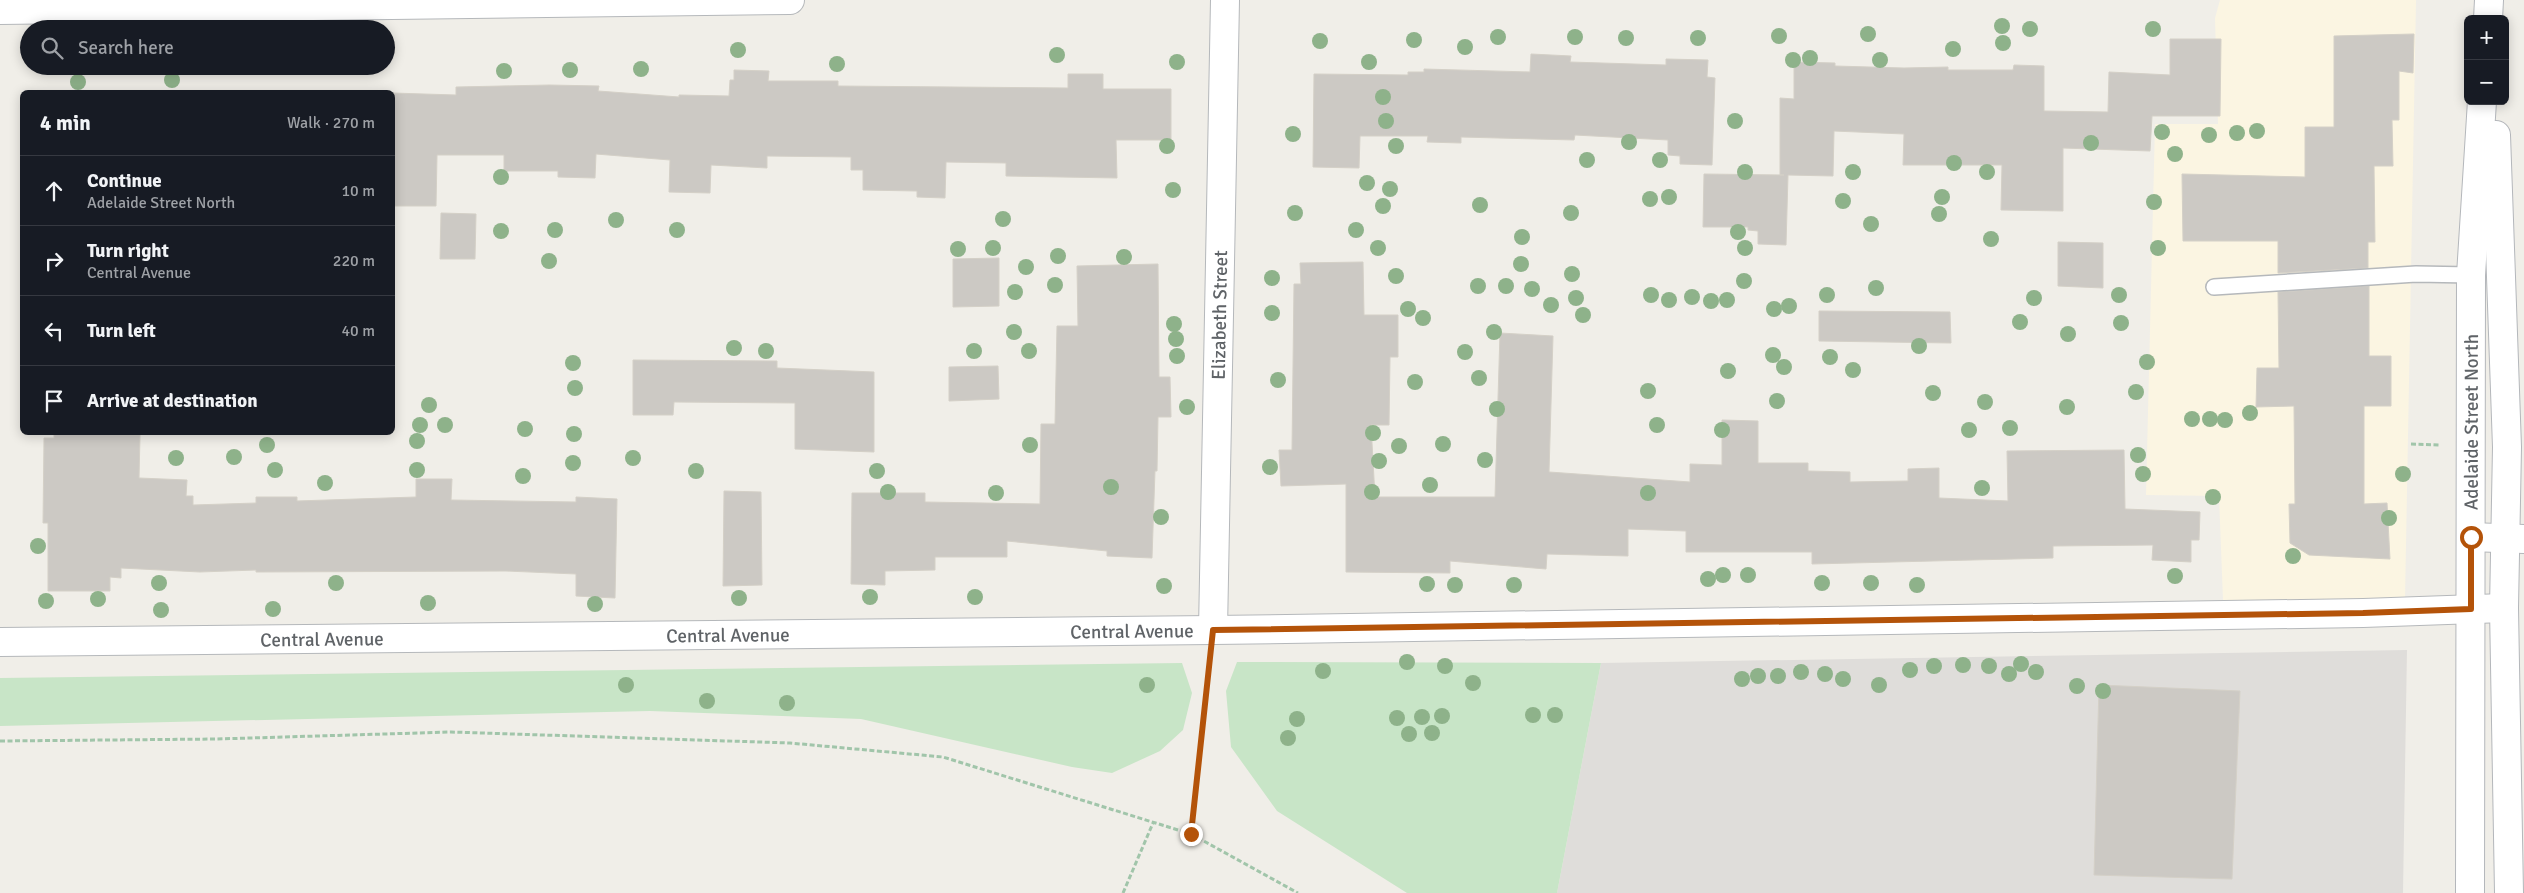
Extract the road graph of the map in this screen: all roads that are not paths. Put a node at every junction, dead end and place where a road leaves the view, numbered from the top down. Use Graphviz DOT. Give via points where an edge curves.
graph roads {
  1 [pos="790,0"];
  2 [pos="1226,0"];
  3 [pos="2490,0"];
  4 [pos="0,10"];
  5 [pos="2490,15"];
  6 [pos="2482,105"];
  7 [pos="2494,105"];
  8 [pos="2471,275"];
  9 [pos="2214,287"];
  10 [pos="2471,537"];
  11 [pos="2514,539"];
  12 [pos="2504,608"];
  13 [pos="2471,609"];
  14 [pos="1213,630"];
  15 [pos="0,642"];
  16 [pos="2470,893"];
  17 [pos="2509,893"];
  1 -- 4 [label="street"];
  2 -- 14 [label="street, Elizabeth Street"];
  3 -- 5 [label="street"];
  6 -- 8 [label="street, Adelaide Street North"];
  7 -- 11 [label="street, Adelaide Street North" via="2507,447"];
  8 -- 9 [label="lane" via="2416,274"];
  8 -- 10 [label="street, Adelaide Street North"];
  10 -- 11 [label="street"];
  10 -- 13 [label="street, Adelaide Street North"];
  11 -- 12 [label="street, Adelaide Street North"];
  12 -- 13 [label="street, Central Avenue"];
  12 -- 17 [label="street, Adelaide Street North"];
  13 -- 14 [label="street, Central Avenue" via="2333,614"];
  13 -- 16 [label="street, Adelaide Street North"];
  14 -- 15 [label="street, Central Avenue"];
}
